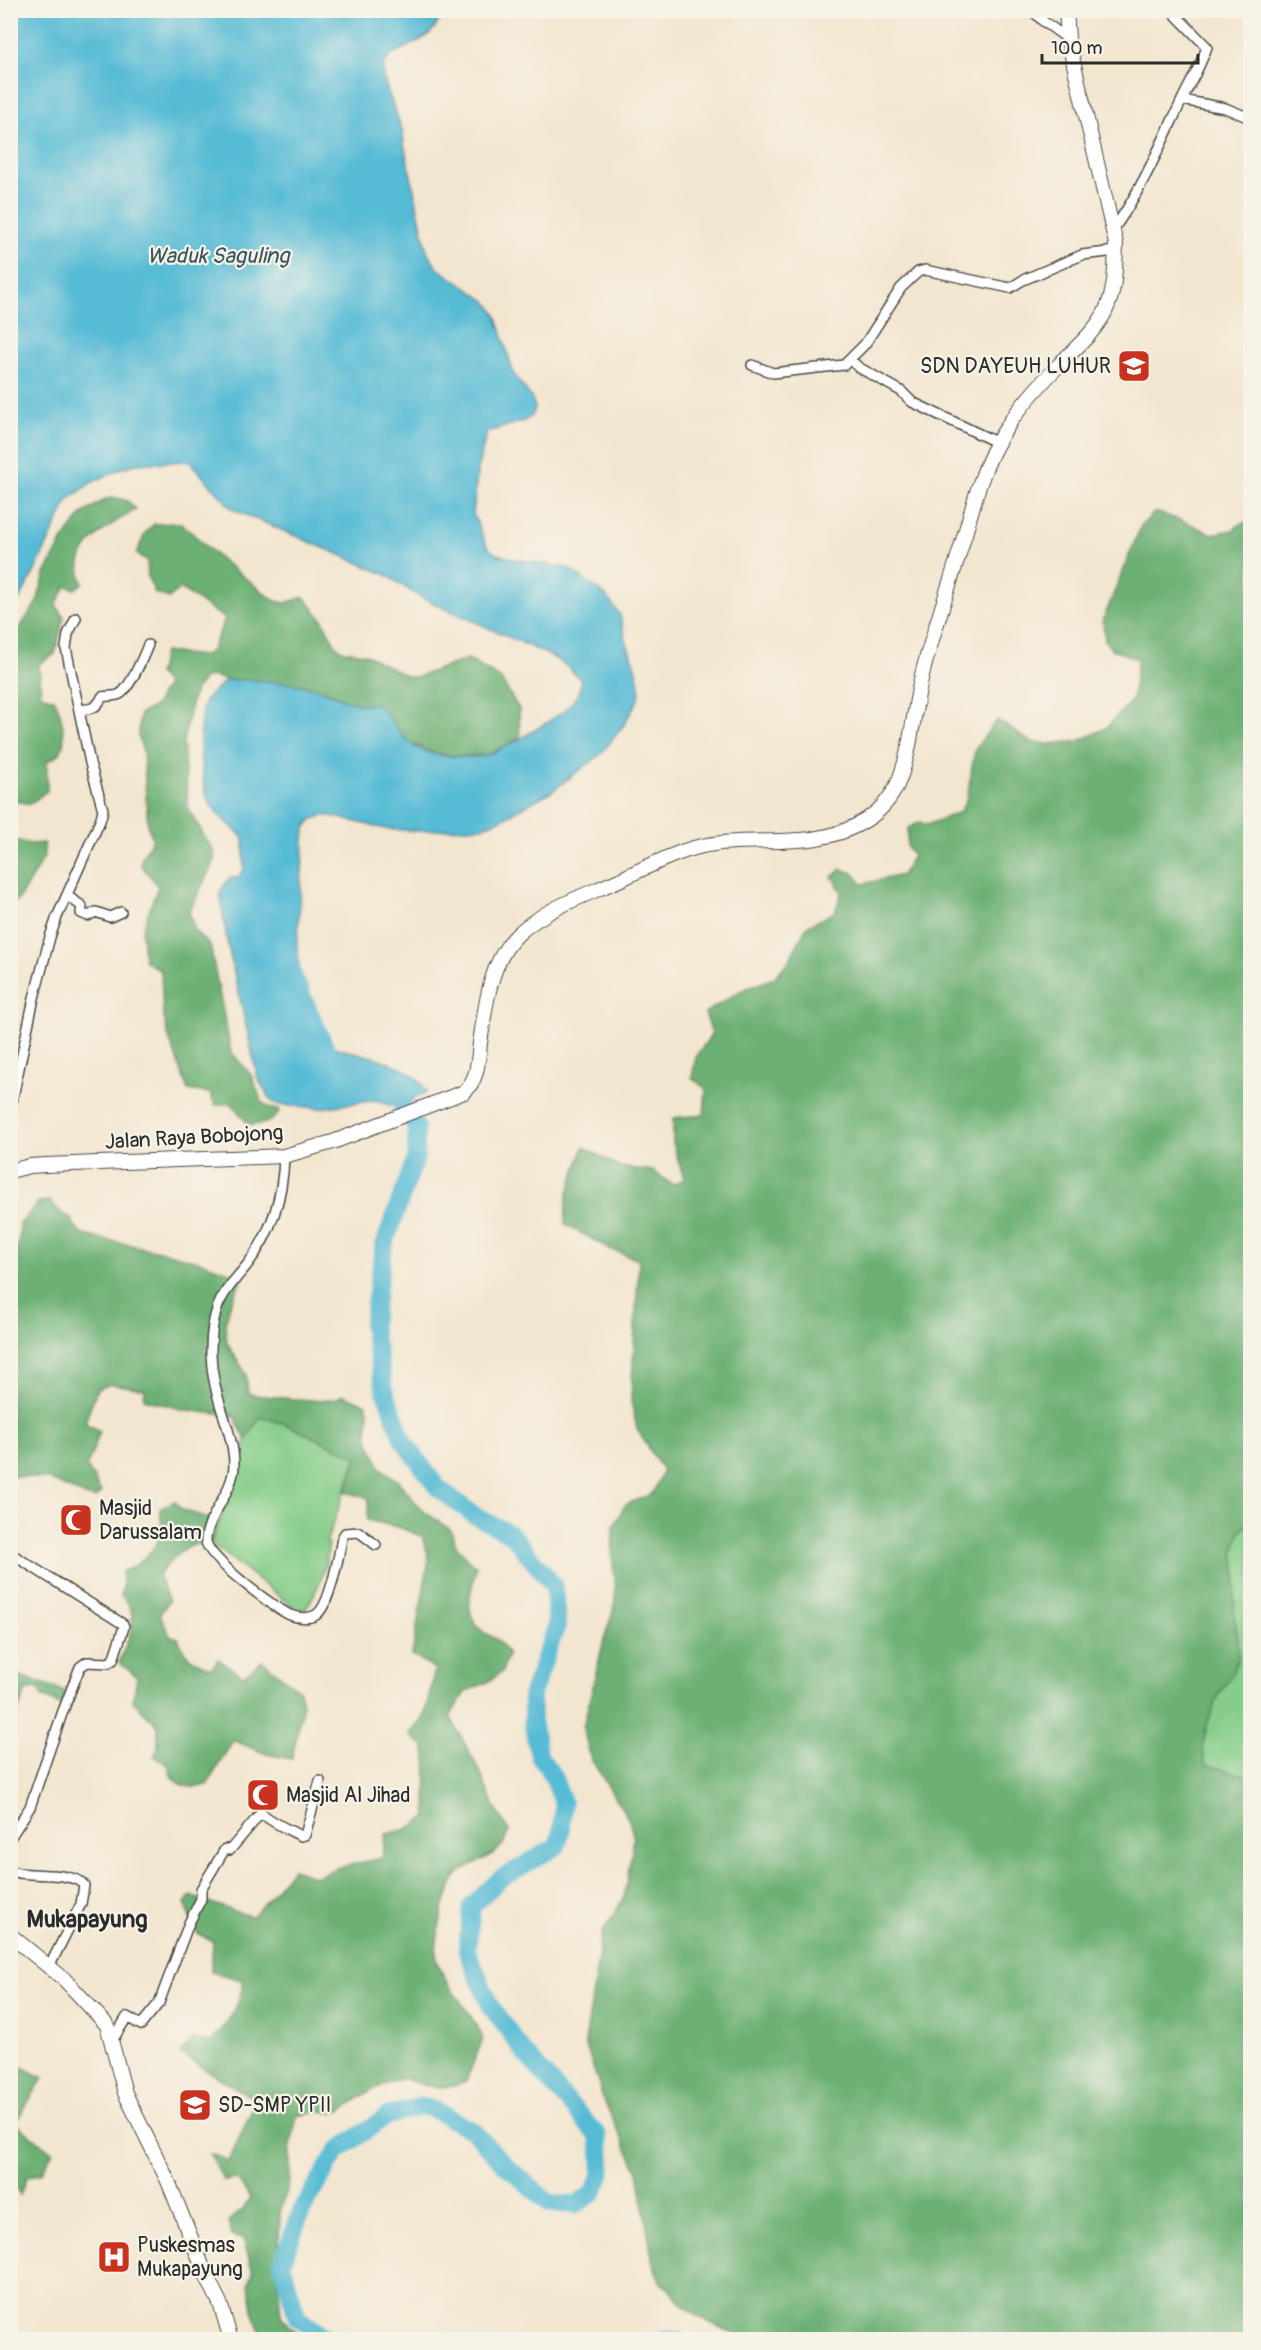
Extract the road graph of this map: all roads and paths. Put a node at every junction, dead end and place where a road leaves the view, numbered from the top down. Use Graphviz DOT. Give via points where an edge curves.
graph roads {
  1 [pos="1032,10"];
  2 [pos="1066,10"];
  3 [pos="1171,10"];
  4 [pos="1068,39"];
  5 [pos="1182,100"];
  6 [pos="1251,118"];
  7 [pos="1113,230"];
  8 [pos="1116,251"];
  9 [pos="851,360"];
  10 [pos="752,365"];
  11 [pos="996,442"];
  12 [pos="76,618"];
  13 [pos="148,645"];
  14 [pos="80,710"];
  15 [pos="67,896"];
  16 [pos="121,912"];
  17 [pos="10,1111"];
  18 [pos="284,1156"];
  19 [pos="10,1171"];
  20 [pos="376,1545"];
  21 [pos="10,1553"];
  22 [pos="320,1781"];
  23 [pos="10,1838"];
  24 [pos="10,1871"];
  25 [pos="10,1935"];
  26 [pos="49,1967"];
  27 [pos="112,2040"];
  28 [pos="231,2340"];
  1 -- 4 [label="street"];
  2 -- 4 [label="main road"];
  3 -- 5 [label="street" via="1207,47"];
  4 -- 7 [label="main road"];
  5 -- 6 [label="street" via="1225,108"];
  5 -- 7 [label="street"];
  7 -- 8 [label="main road"];
  8 -- 9 [label="street" via="1082,255 1010,288 925,270 918,272 902,288"];
  8 -- 11 [label="main road" via="1112,296 1104,315 1026,400"];
  9 -- 10 [label="street" via="834,367 773,373"];
  9 -- 11 [label="street" via="912,402"];
  11 -- 18 [label="main road, Jalan Raya Bobojong" via="929,647 902,769 889,801 867,820 831,837 728,842 692,848 531,924 513,940 498,962 485,1009 472,1086 333,1142"];
  12 -- 14 [label="street" via="66,648"];
  13 -- 14 [label="street" via="124,692 102,697 91,710"];
  14 -- 15 [label="street" via="102,810"];
  15 -- 16 [label="street" via="82,906 81,913 88,916 96,912 110,918"];
  15 -- 17 [label="street" via="44,957"];
  18 -- 19 [label="main road, Jalan Raya Bobojong" via="46,1165"];
  18 -- 20 [label="street" via="282,1189 267,1238 218,1305 214,1322 212,1372 231,1440 234,1469 206,1535 206,1545 212,1555 267,1601 301,1618 315,1615 323,1607 345,1533 358,1533"];
  21 -- 23 [label="street" via="124,1627 113,1660 87,1662 80,1667 30,1807"];
  22 -- 27 [label="street" via="305,1835 273,1823 261,1813 230,1850 225,1849 201,1889 201,1899 159,2003 141,2025 127,2017"];
  24 -- 26 [label="street" via="66,1877 80,1880 84,1886 81,1904"];
  25 -- 26 [label="main road"];
  26 -- 27 [label="main road" via="107,2025"];
  27 -- 28 [label="main road" via="125,2093 177,2201 220,2303"];
}
